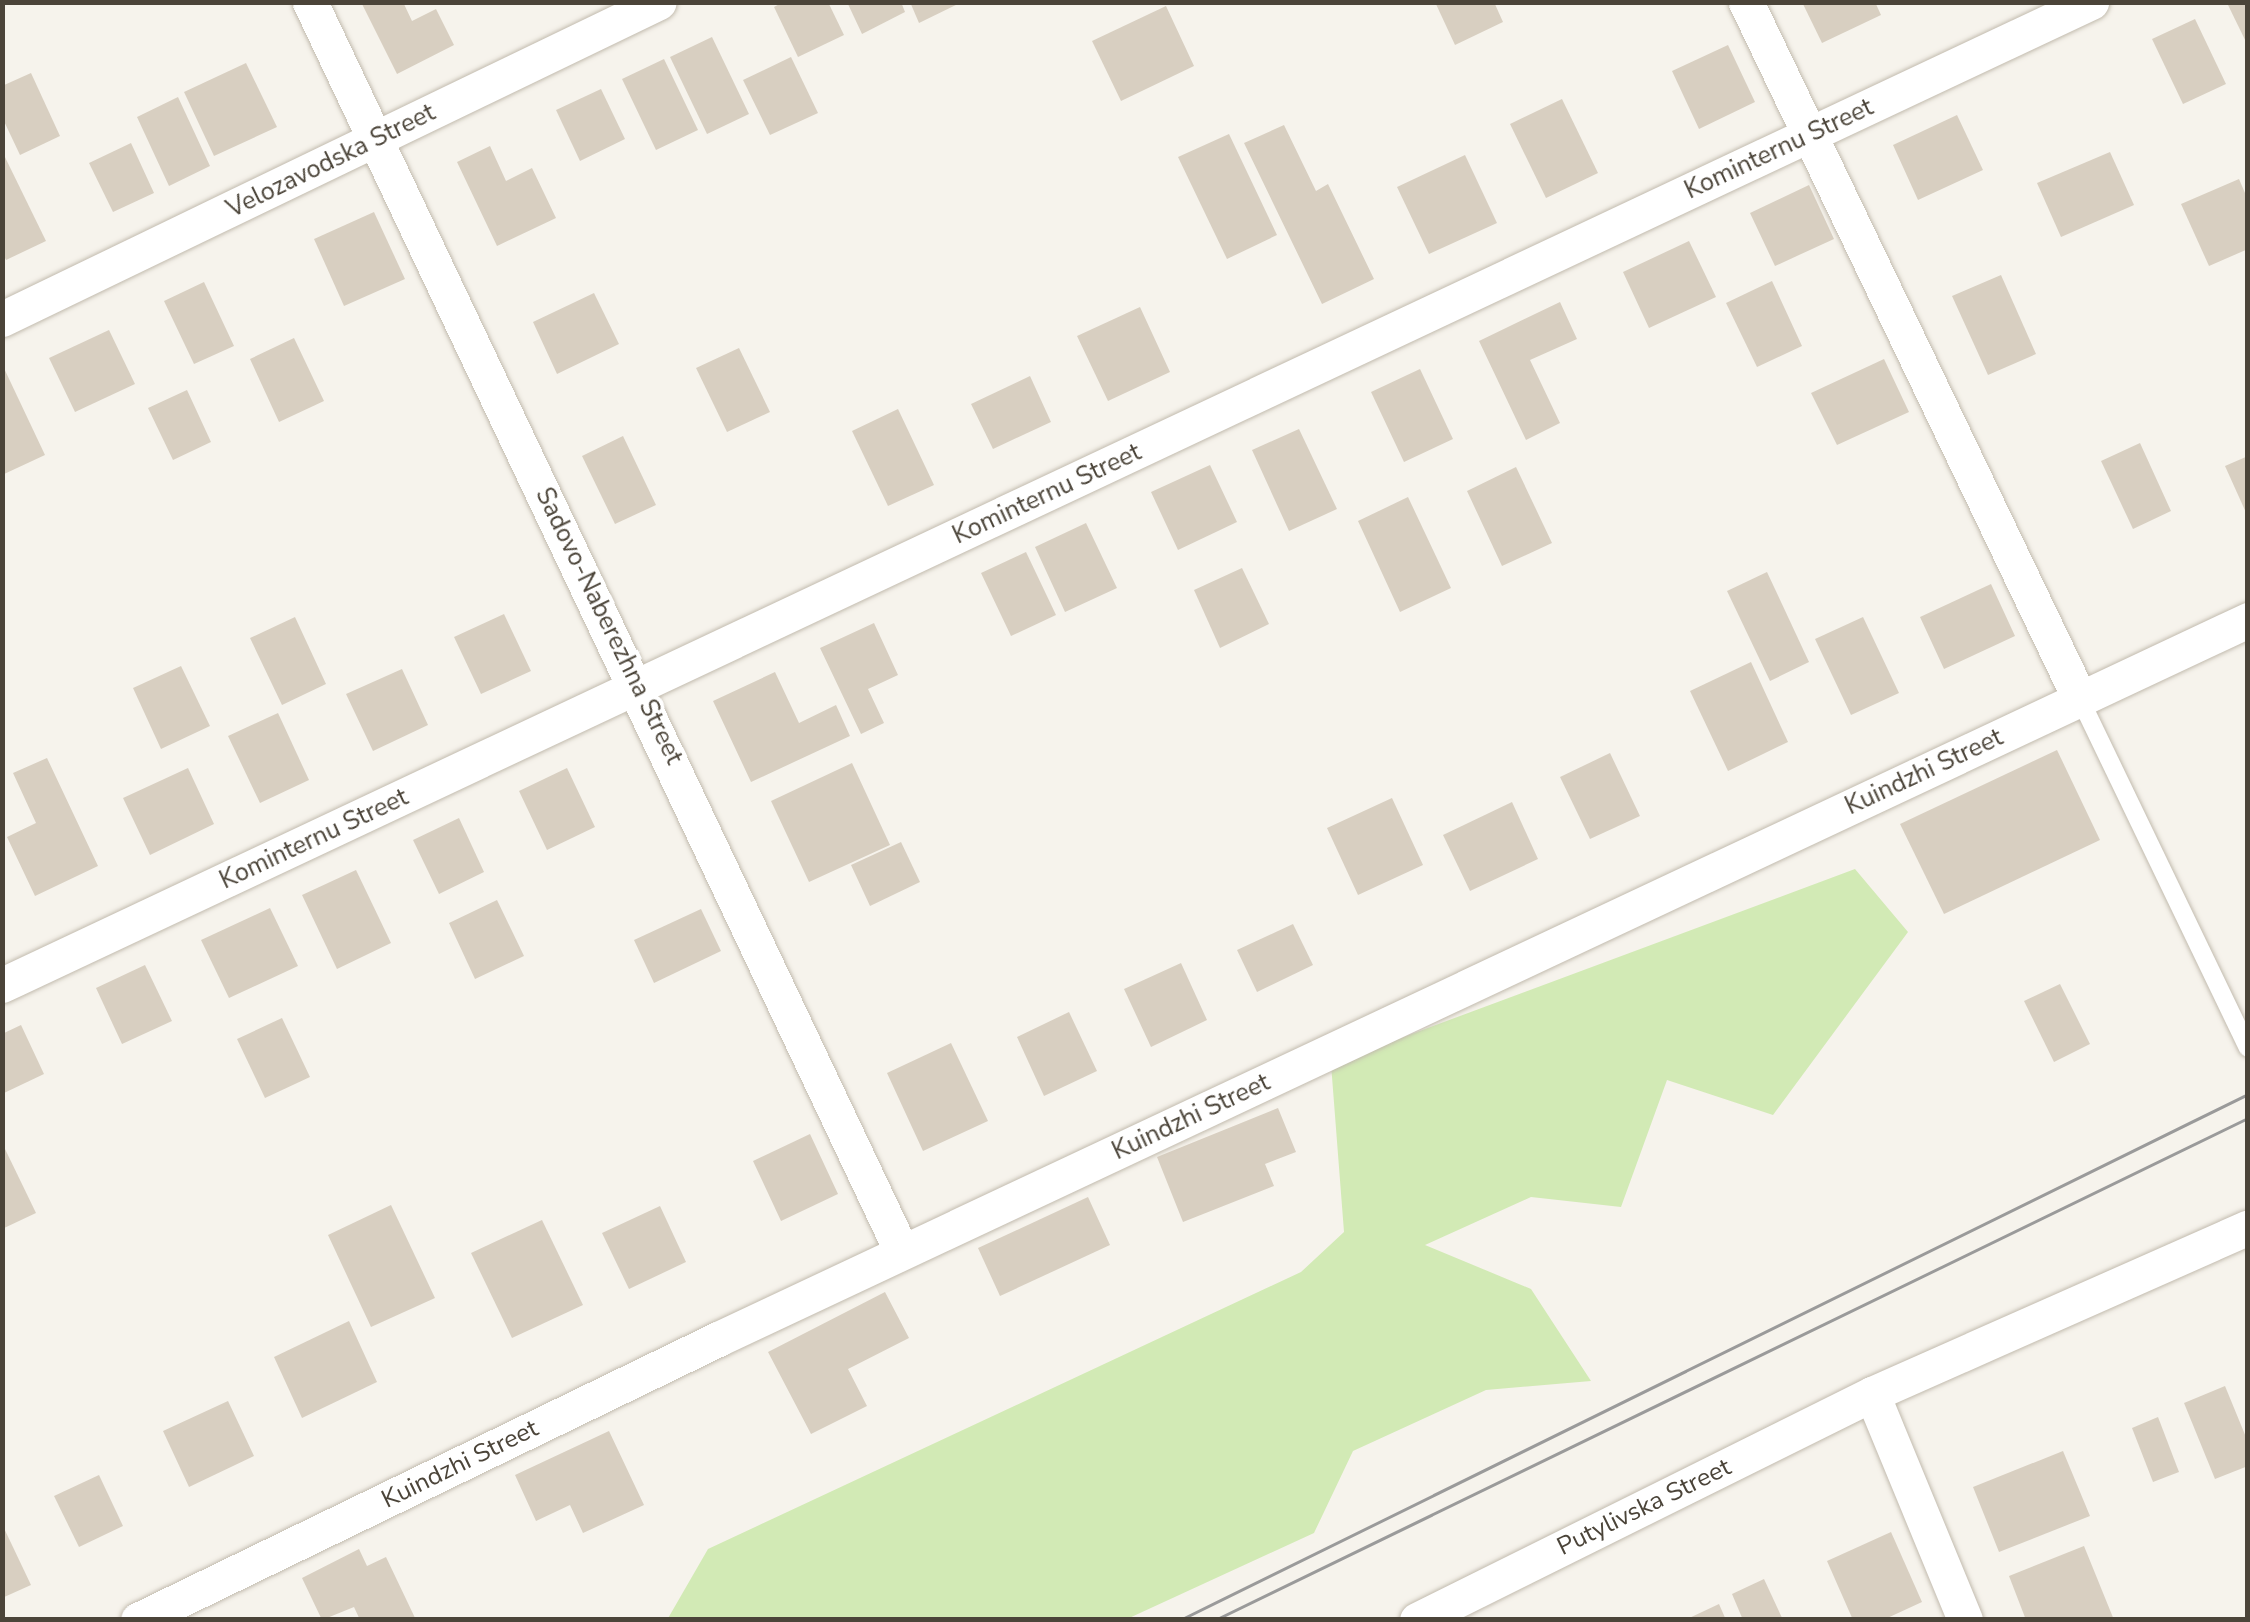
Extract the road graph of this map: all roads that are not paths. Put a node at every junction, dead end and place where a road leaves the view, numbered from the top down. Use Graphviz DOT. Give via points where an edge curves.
graph roads {
  1 [pos="310,2"];
  2 [pos="660,2"];
  3 [pos="1746,2"];
  4 [pos="2091,2"];
  5 [pos="1810,135"];
  6 [pos="375,140"];
  7 [pos="2,319"];
  8 [pos="2248,620"];
  9 [pos="638,686"];
  10 [pos="2080,699"];
  11 [pos="2,986"];
  12 [pos="2248,1048"];
  13 [pos="2248,1227"];
  14 [pos="902,1252"];
  15 [pos="1872,1394"];
  16 [pos="138,1620"];
  17 [pos="1417,1620"];
  18 [pos="1965,1620"];
  1 -- 6 [label="street, Sadovo-Naberezhna Street"];
  2 -- 6 [label="street, Velozavodska Street"];
  3 -- 5 [label="street"];
  4 -- 5 [label="street, Kominternu Street"];
  5 -- 9 [label="street, Kominternu Street"];
  5 -- 10 [label="street"];
  6 -- 7 [label="street, Velozavodska Street"];
  6 -- 9 [label="street, Sadovo-Naberezhna Street"];
  8 -- 10 [label="street, Kuindzhi Street"];
  9 -- 11 [label="street, Kominternu Street"];
  9 -- 14 [label="street, Sadovo-Naberezhna Street"];
  10 -- 12 [label="lane"];
  10 -- 14 [label="street, Kuindzhi Street"];
  13 -- 15 [label="street, Putylivska Street"];
  14 -- 16 [label="street, Kuindzhi Street"];
  15 -- 17 [label="street, Putylivska Street"];
  15 -- 18 [label="street"];
}
